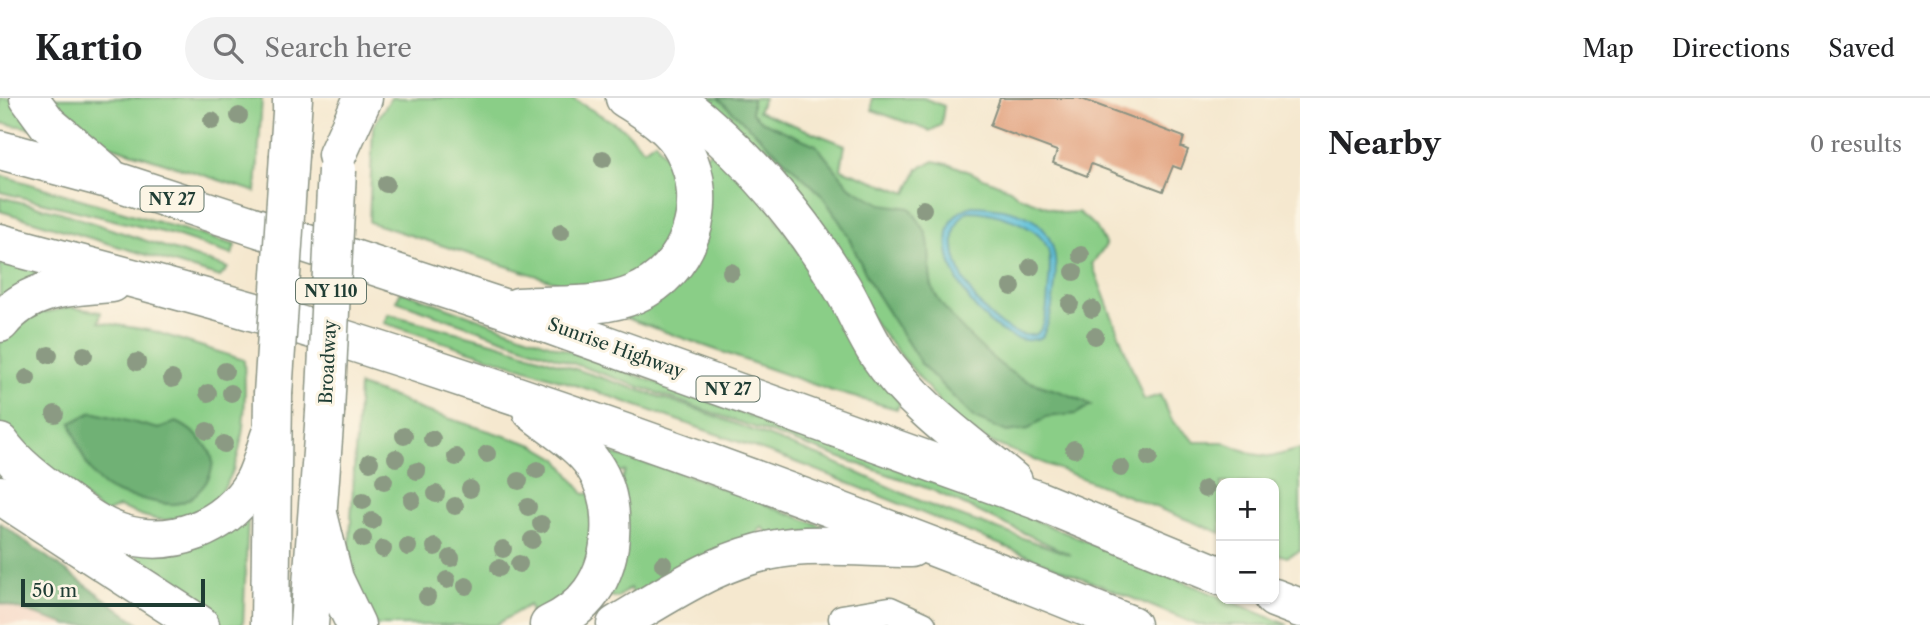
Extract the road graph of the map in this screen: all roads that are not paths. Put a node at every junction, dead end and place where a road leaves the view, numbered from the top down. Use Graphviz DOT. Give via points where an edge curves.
graph roads {
  1 [pos="29,98"];
  2 [pos="341,98"];
  3 [pos="363,98"];
  4 [pos="625,98"];
  5 [pos="674,98"];
  6 [pos="292,101"];
  7 [pos="0,150"];
  8 [pos="337,163"];
  9 [pos="115,181"];
  10 [pos="0,243"];
  11 [pos="139,281"];
  12 [pos="503,308"];
  13 [pos="0,323"];
  14 [pos="515,396"];
  15 [pos="270,436"];
  16 [pos="0,443"];
  17 [pos="0,495"];
  18 [pos="1037,500"];
  19 [pos="318,514"];
  20 [pos="943,549"];
  21 [pos="1216,574"];
  22 [pos="1279,600"];
  23 [pos="1300,608"];
  24 [pos="842,618"];
  25 [pos="200,625"];
  26 [pos="270,625"];
  27 [pos="309,625"];
  28 [pos="356,625"];
  29 [pos="549,625"];
  30 [pos="616,625"];
  31 [pos="923,625"];
  32 [pos="1131,625"];
  1 -- 9 [label="main road" via="48,124"];
  2 -- 8 [label="main road, Broadway / NY 110"];
  3 -- 8 [label="main road"];
  4 -- 12 [label="main road" via="662,122 684,150 694,177 692,232 680,258 662,278 634,295"];
  5 -- 18 [label="main road" via="763,178 840,283 878,354 923,407"];
  6 -- 15 [label="main road, NY 110, bridge"];
  7 -- 9 [label="main road, Sunrise Highway / NY 27"];
  8 -- 19 [label="main road, Broadway / NY 110, bridge"];
  9 -- 12 [label="main road, Sunrise Highway / NY 27"];
  10 -- 11 [label="main road"];
  11 -- 13 [label="main road" via="56,287 27,299"];
  11 -- 14 [label="main road" via="311,329"];
  12 -- 18 [label="main road, Sunrise Highway / NY 27"];
  14 -- 20 [label="main road"];
  14 -- 29 [label="main road" via="592,461 604,481 612,525 605,561 591,592 565,617"];
  15 -- 16 [label="main road" via="255,480 241,499 209,526 183,537 147,539 117,533 89,518 26,471"];
  15 -- 26 [label="main road, NY 110"];
  17 -- 25 [label="main road"];
  18 -- 21 [label="main road, Sunrise Highway / NY 27"];
  19 -- 27 [label="main road, Broadway / NY 110"];
  19 -- 28 [label="main road" via="334,579"];
  20 -- 30 [label="main road" via="792,547 771,551 703,573"];
  20 -- 32 [label="main road"];
  22 -- 23 [label="main road"];
  24 -- 31 [label="street" via="890,610"];
}
